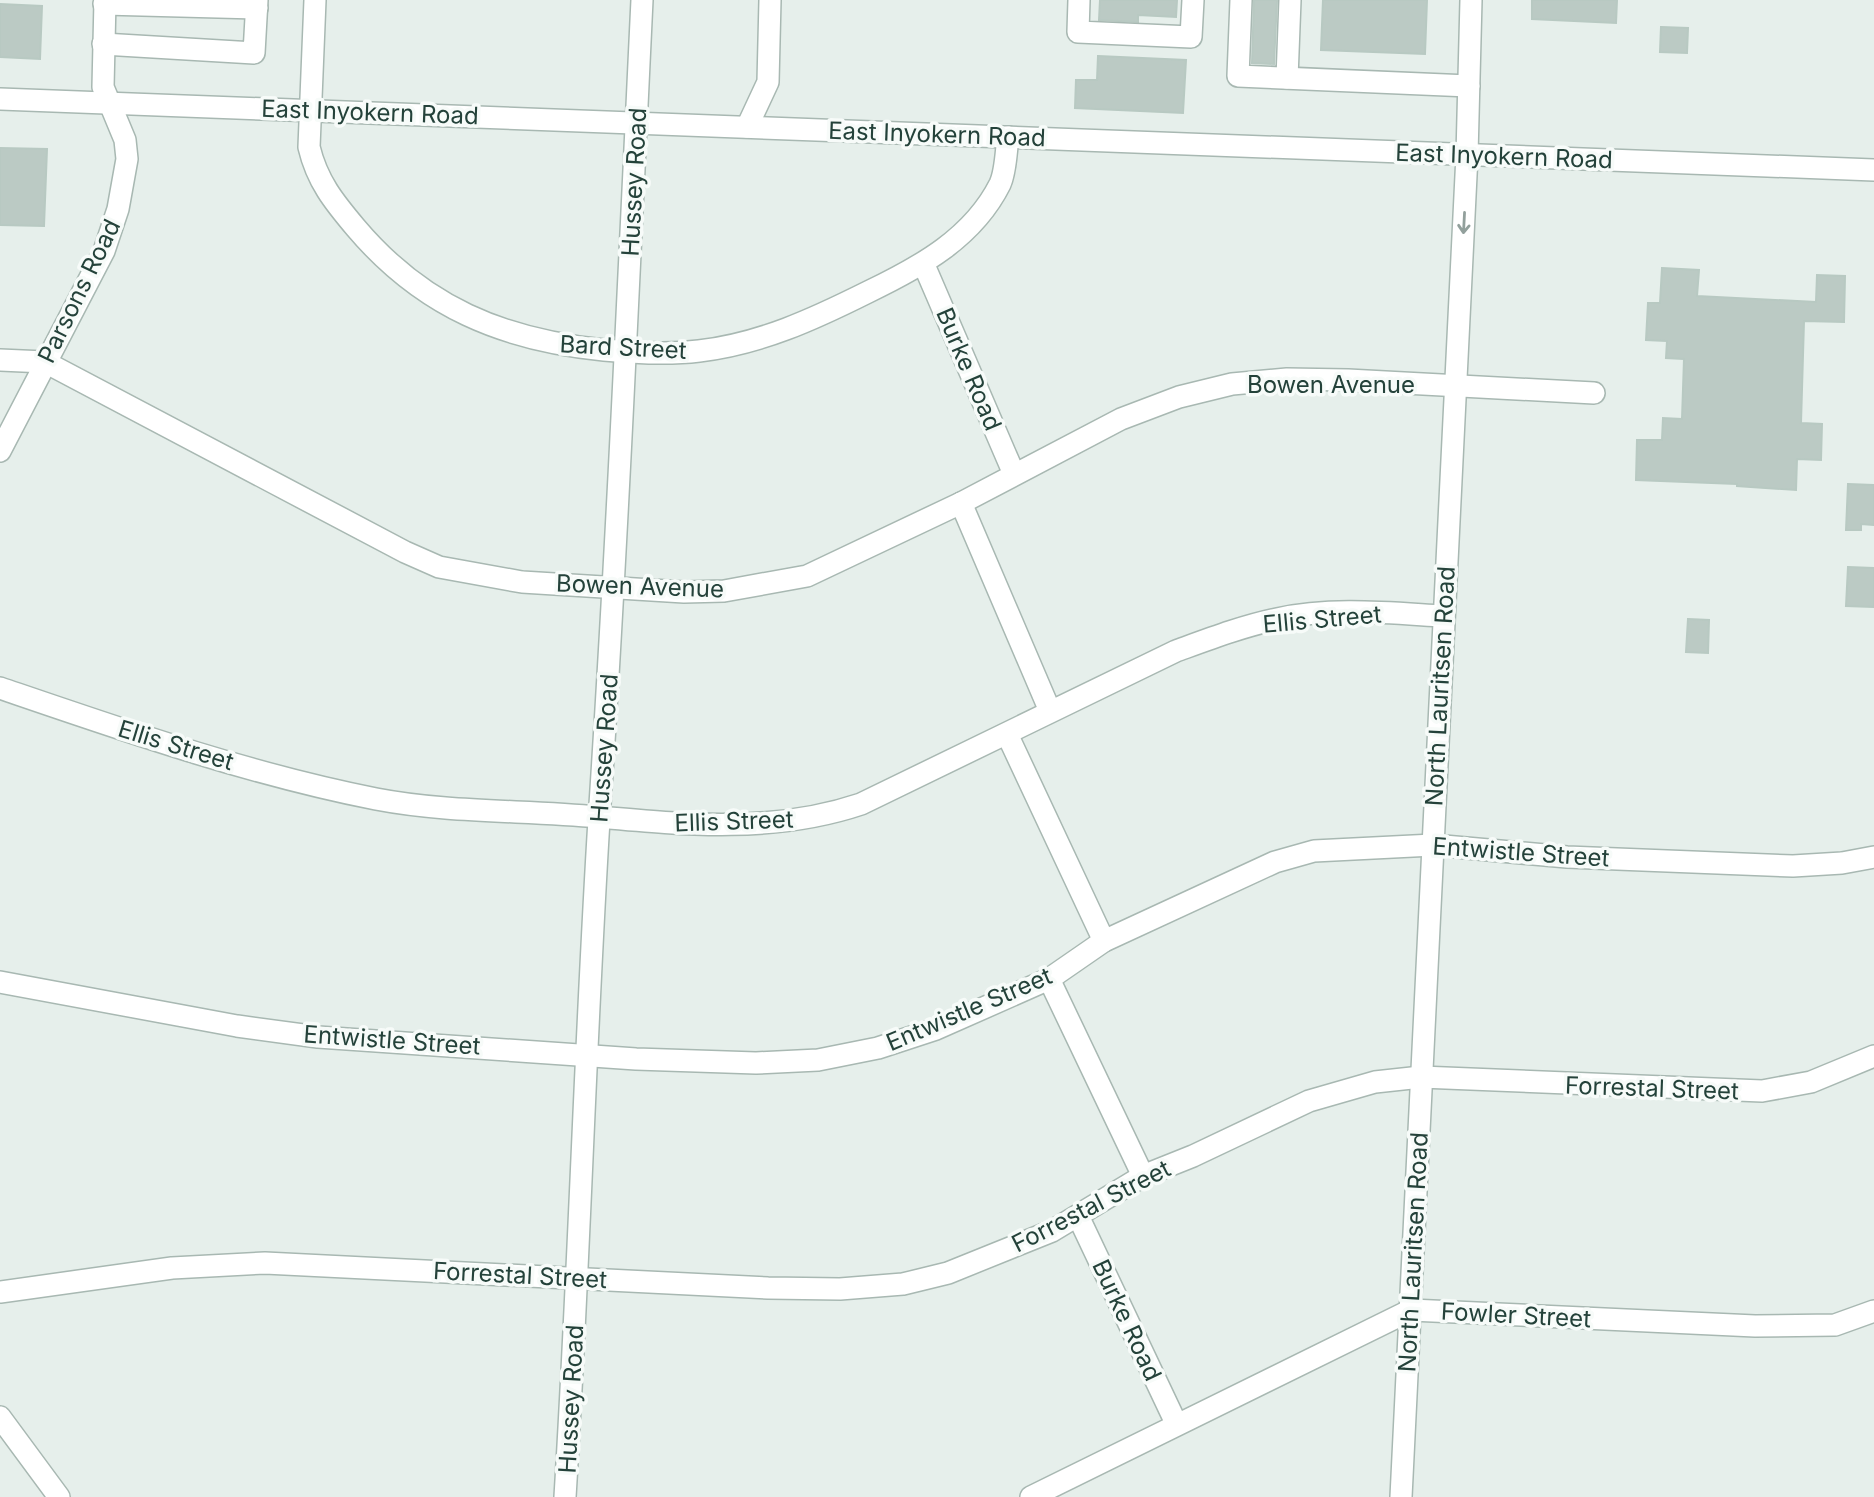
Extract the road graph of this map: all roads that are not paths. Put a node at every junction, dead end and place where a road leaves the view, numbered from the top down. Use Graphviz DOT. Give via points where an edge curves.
graph roads {
  1 [pos="315,0"];
  2 [pos="642,0"];
  3 [pos="771,0"];
  4 [pos="1079,0"];
  5 [pos="1193,0"];
  6 [pos="1241,0"];
  7 [pos="1290,0"];
  8 [pos="1472,0"];
  9 [pos="105,2"];
  10 [pos="131,2"];
  11 [pos="257,4"];
  12 [pos="103,44"];
  13 [pos="1287,78"];
  14 [pos="1469,86"];
  15 [pos="0,99"];
  16 [pos="109,103"];
  17 [pos="311,109"];
  18 [pos="635,122"];
  19 [pos="747,127"];
  20 [pos="1008,137"];
  21 [pos="1467,155"];
  22 [pos="1874,170"];
  23 [pos="924,265"];
  24 [pos="627,352"];
  25 [pos="0,360"];
  26 [pos="46,362"];
  27 [pos="1456,385"];
  28 [pos="1594,393"];
  29 [pos="0,451"];
  30 [pos="1013,474"];
  31 [pos="961,503"];
  32 [pos="613,588"];
  33 [pos="1443,616"];
  34 [pos="0,688"];
  35 [pos="1050,711"];
  36 [pos="1007,734"];
  37 [pos="599,817"];
  38 [pos="1433,845"];
  39 [pos="1874,857"];
  40 [pos="1104,941"];
  41 [pos="1049,979"];
  42 [pos="0,982"];
  43 [pos="587,1056"];
  44 [pos="1874,1056"];
  45 [pos="1421,1077"];
  46 [pos="1143,1176"];
  47 [pos="1078,1216"];
  48 [pos="578,1278"];
  49 [pos="0,1292"];
  50 [pos="1410,1310"];
  51 [pos="1874,1311"];
  52 [pos="0,1417"];
  53 [pos="1176,1423"];
  54 [pos="59,1497"];
  55 [pos="565,1497"];
  56 [pos="1031,1497"];
  57 [pos="1401,1497"];
  1 -- 17 [label="street, Bard Street"];
  2 -- 18 [label="street, Hussey Road"];
  3 -- 19 [label="street" via="768,82"];
  4 -- 5 [label="street" via="1078,32 1192,37"];
  6 -- 13 [label="street" via="1238,76"];
  7 -- 13 [label="street"];
  8 -- 14 [label="street, North Lauritsen Road"];
  9 -- 10 [label="street"];
  9 -- 12 [label="street, Parsons Road"];
  10 -- 11 [label="street"];
  11 -- 12 [label="street" via="254,53"];
  12 -- 16 [label="street, Parsons Road" via="101,72"];
  13 -- 14 [label="street"];
  14 -- 21 [label="street, North Lauritsen Road"];
  15 -- 16 [label="street, East Inyokern Road"];
  16 -- 17 [label="street, East Inyokern Road"];
  16 -- 26 [label="street, Parsons Road" via="125,140 127,159 118,209 104,251"];
  17 -- 18 [label="street, East Inyokern Road"];
  17 -- 24 [label="street, Bard Street" via="309,147 327,195 403,276 452,308 495,328 563,346"];
  18 -- 19 [label="street, East Inyokern Road"];
  18 -- 24 [label="street, Hussey Road"];
  19 -- 20 [label="street, East Inyokern Road"];
  20 -- 21 [label="street, East Inyokern Road"];
  20 -- 23 [label="street, Bard Street" via="1001,182 969,228"];
  21 -- 22 [label="street, East Inyokern Road"];
  21 -- 27 [label="street, North Lauritsen Road, one-way"];
  23 -- 24 [label="street, Bard Street" via="779,333 701,351"];
  23 -- 30 [label="street, Burke Road"];
  24 -- 32 [label="street, Hussey Road"];
  25 -- 26 [label="street, Bowen Avenue"];
  26 -- 29 [label="street, Parsons Road"];
  26 -- 32 [label="street, Bowen Avenue" via="439,566 522,582"];
  27 -- 28 [label="street, Bowen Avenue"];
  27 -- 30 [label="street, Bowen Avenue" via="1287,379 1232,384 1179,397 1121,419"];
  27 -- 33 [label="street, North Lauritsen Road"];
  30 -- 31 [label="street, Bowen Avenue"];
  31 -- 32 [label="street, Bowen Avenue" via="807,576 724,591"];
  31 -- 35 [label="street"];
  32 -- 37 [label="street, Hussey Road"];
  33 -- 35 [label="street, Ellis Street" via="1370,613 1279,618 1175,651"];
  33 -- 38 [label="street, North Lauritsen Road"];
  34 -- 37 [label="street, Ellis Street" via="181,749 377,799"];
  35 -- 36 [label="street, Ellis Street"];
  36 -- 37 [label="street, Ellis Street" via="832,814 706,827"];
  36 -- 40 [label="street"];
  37 -- 43 [label="street, Hussey Road"];
  38 -- 39 [label="street, Entwistle Street" via="1567,857 1793,866"];
  38 -- 40 [label="street, Entwistle Street" via="1314,851 1275,862"];
  38 -- 45 [label="street, North Lauritsen Road"];
  40 -- 41 [label="street, Entwistle Street"];
  41 -- 43 [label="street, Entwistle Street" via="936,1029 878,1048 818,1060 756,1063"];
  41 -- 46 [label="street"];
  42 -- 43 [label="street, Entwistle Street" via="318,1037"];
  43 -- 48 [label="street, Hussey Road"];
  44 -- 45 [label="street, Forrestal Street" via="1811,1082 1762,1091"];
  45 -- 46 [label="street, Forrestal Street" via="1374,1082 1309,1101"];
  45 -- 50 [label="street, North Lauritsen Road"];
  46 -- 47 [label="street, Forrestal Street"];
  47 -- 48 [label="street, Forrestal Street" via="948,1273 903,1284 828,1289"];
  47 -- 53 [label="street, Burke Road"];
  48 -- 49 [label="street, Forrestal Street" via="265,1263 172,1268"];
  48 -- 55 [label="street, Hussey Road"];
  50 -- 51 [label="street, Fowler Street" via="1755,1326 1835,1325"];
  50 -- 53 [label="street, Fowler Street"];
  50 -- 57 [label="street, North Lauritsen Road"];
  52 -- 54 [label="street"];
  53 -- 56 [label="street, Fowler Street"];
}
